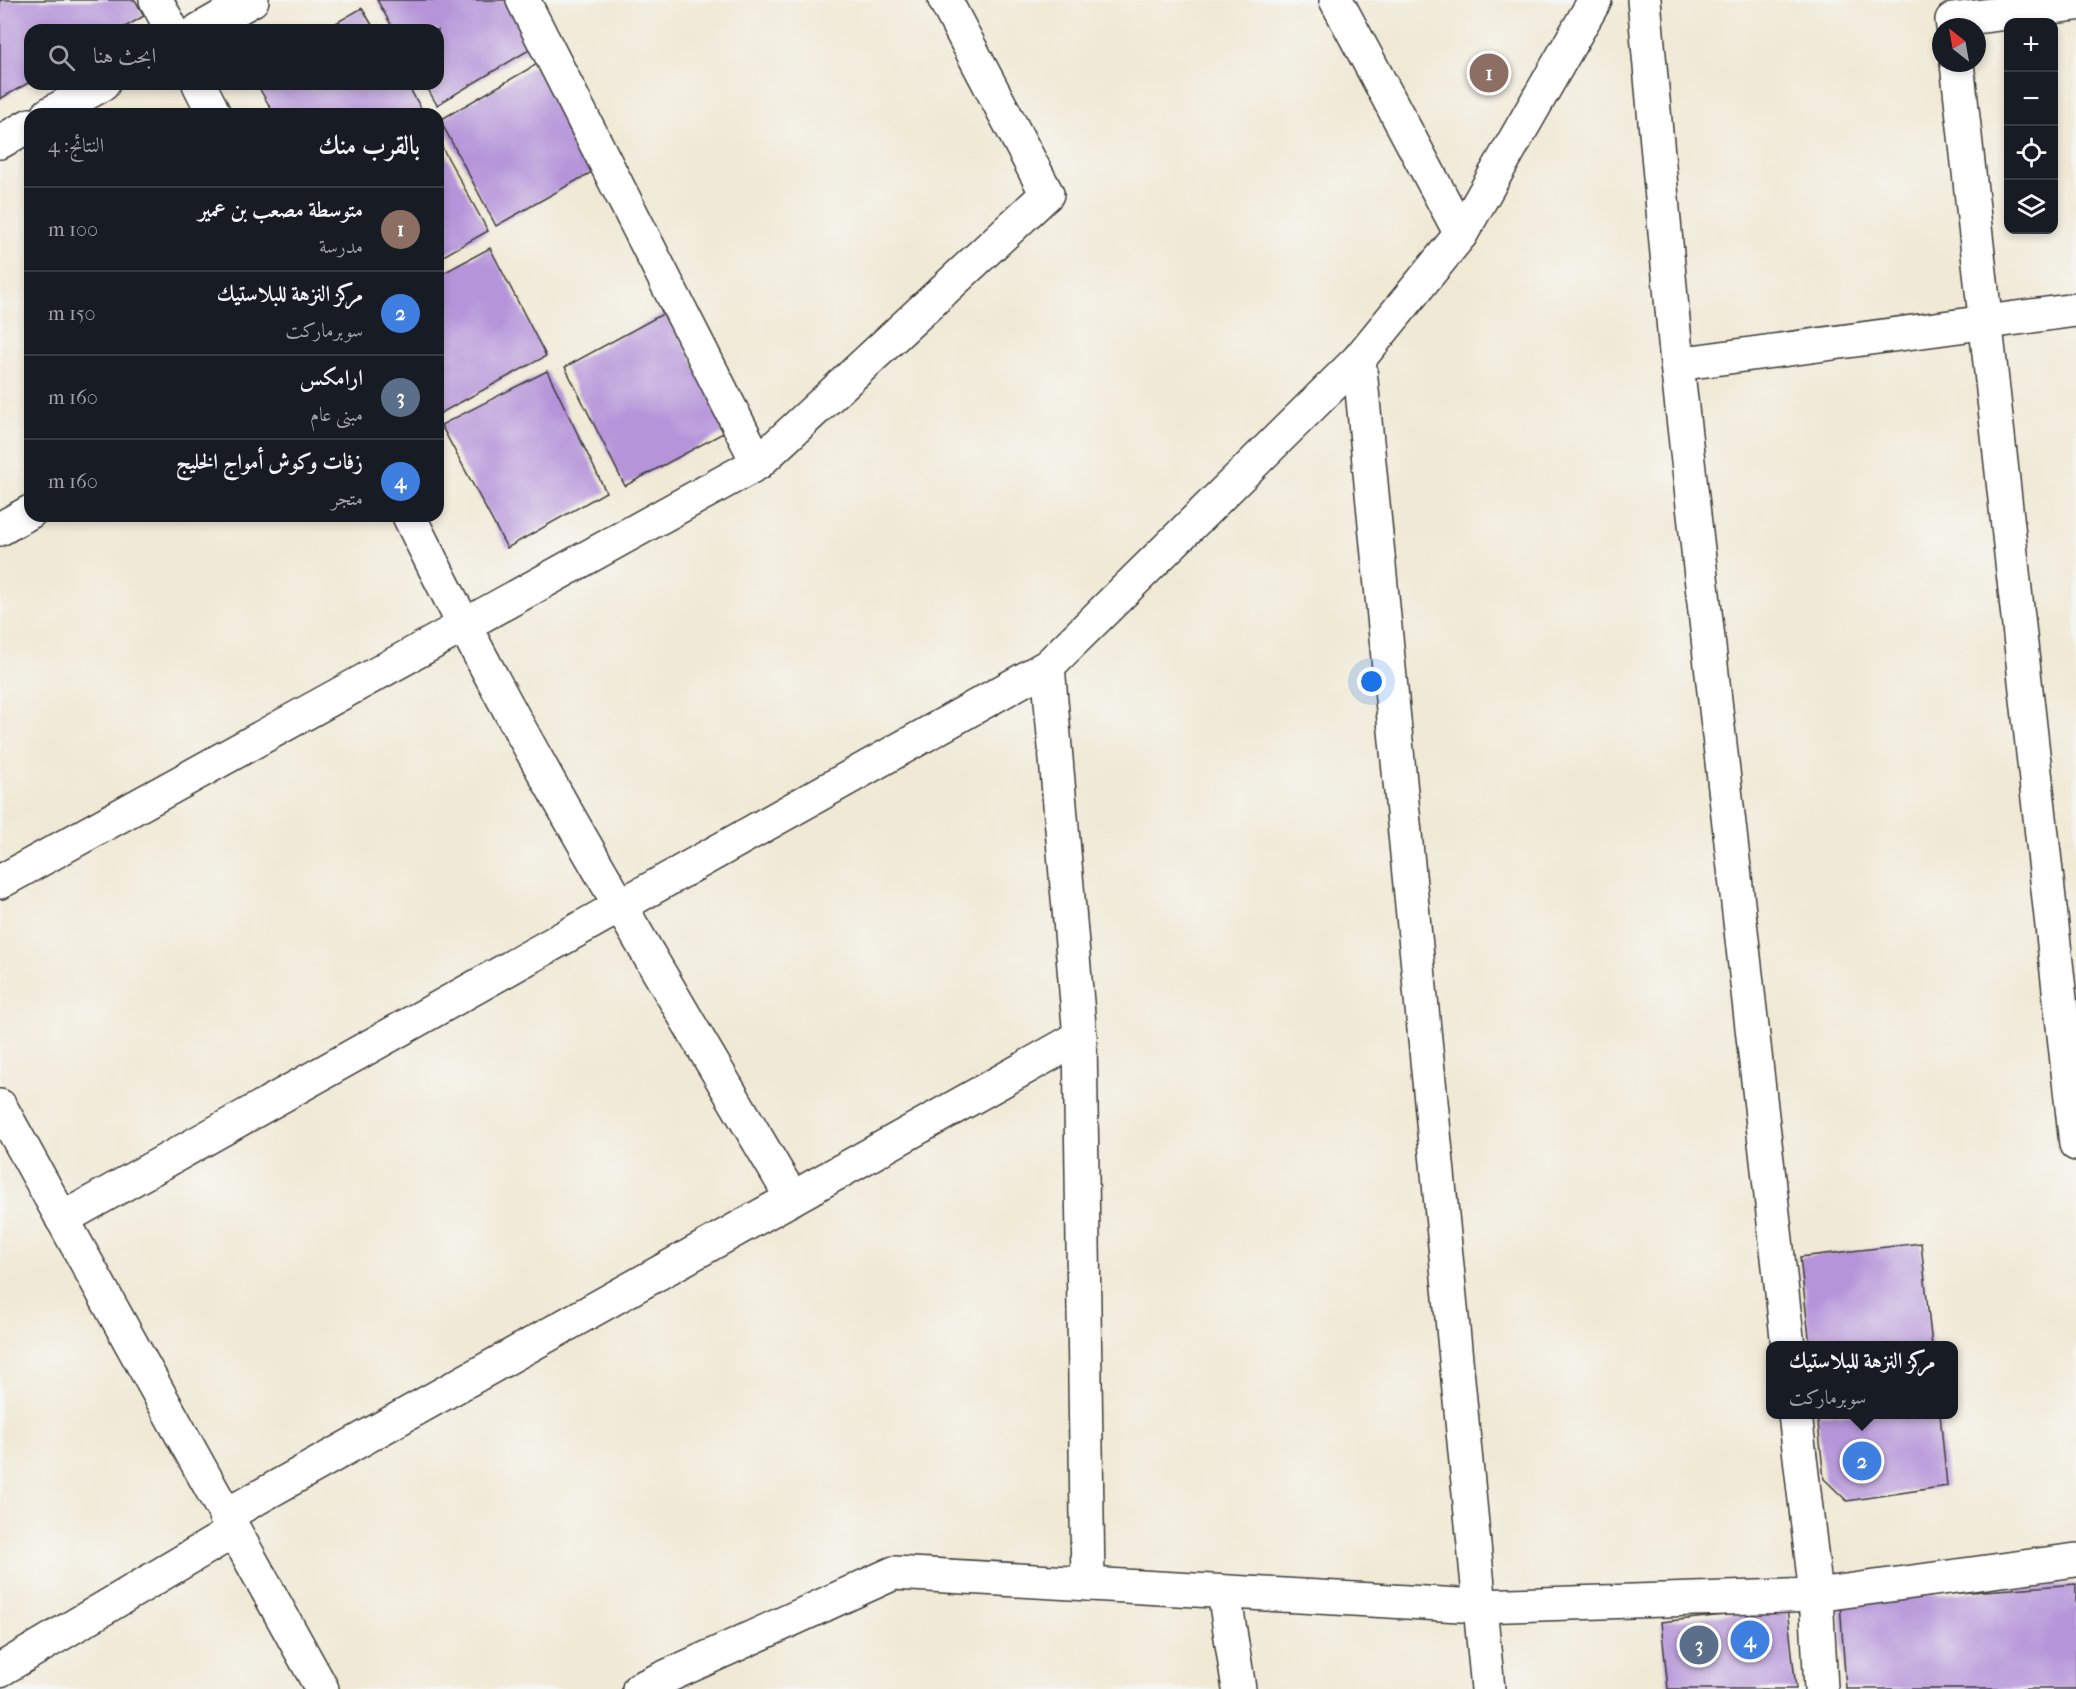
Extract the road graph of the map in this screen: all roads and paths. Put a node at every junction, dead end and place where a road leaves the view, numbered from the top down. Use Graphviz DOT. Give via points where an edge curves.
graph roads {
  1 [pos="156,0"];
  2 [pos="252,0"];
  3 [pos="523,0"];
  4 [pos="945,0"];
  5 [pos="1336,0"];
  6 [pos="1595,0"];
  7 [pos="1644,0"];
  8 [pos="2076,4"];
  9 [pos="1968,18"];
  10 [pos="169,24"];
  11 [pos="210,24"];
  12 [pos="1957,72"];
  13 [pos="92,90"];
  14 [pos="202,90"];
  15 [pos="61,108"];
  16 [pos="211,108"];
  17 [pos="24,128"];
  18 [pos="0,142"];
  19 [pos="1461,234"];
  20 [pos="2076,310"];
  21 [pos="1984,323"];
  22 [pos="1359,359"];
  23 [pos="1677,364"];
  24 [pos="758,463"];
  25 [pos="24,515"];
  26 [pos="412,522"];
  27 [pos="0,529"];
  28 [pos="463,626"];
  29 [pos="1048,666"];
  30 [pos="0,882"];
  31 [pos="621,906"];
  32 [pos="1080,1037"];
  33 [pos="0,1106"];
  34 [pos="2076,1144"];
  35 [pos="792,1198"];
  36 [pos="62,1219"];
  37 [pos="1787,1341"];
  38 [pos="1797,1419"];
  39 [pos="229,1523"];
  40 [pos="2076,1560"];
  41 [pos="1088,1584"];
  42 [pos="1224,1592"];
  43 [pos="1816,1595"];
  44 [pos="1478,1606"];
  45 [pos="0,1670"];
  46 [pos="322,1689"];
  47 [pos="639,1689"];
  48 [pos="1239,1689"];
  49 [pos="1488,1689"];
  50 [pos="1821,1689"];
  1 -- 10 [label="street"];
  2 -- 11 [label="street"];
  3 -- 24 [label="street"];
  4 -- 24 [label="street" via="1047,194"];
  5 -- 19 [label="street"];
  6 -- 19 [label="street"];
  7 -- 23 [label="street"];
  8 -- 9 [label="street"];
  12 -- 21 [label="street"];
  13 -- 15 [label="street"];
  14 -- 16 [label="street"];
  17 -- 18 [label="street"];
  19 -- 22 [label="street"];
  20 -- 21 [label="street"];
  21 -- 23 [label="street"];
  21 -- 34 [label="street"];
  22 -- 29 [label="street"];
  22 -- 44 [label="street"];
  23 -- 37 [label="street"];
  24 -- 28 [label="street"];
  25 -- 27 [label="street"];
  26 -- 28 [label="street"];
  28 -- 30 [label="street"];
  28 -- 31 [label="street"];
  29 -- 31 [label="street"];
  29 -- 32 [label="street"];
  31 -- 35 [label="street"];
  31 -- 36 [label="street"];
  32 -- 35 [label="street"];
  32 -- 41 [label="street"];
  33 -- 36 [label="street"];
  35 -- 39 [label="street"];
  36 -- 39 [label="street"];
  38 -- 43 [label="street"];
  39 -- 45 [label="street"];
  39 -- 46 [label="street"];
  40 -- 43 [label="street"];
  41 -- 42 [label="street"];
  41 -- 47 [label="street" via="894,1573"];
  42 -- 44 [label="street"];
  42 -- 48 [label="street"];
  43 -- 44 [label="street"];
  43 -- 50 [label="street"];
  44 -- 49 [label="street"];
}
